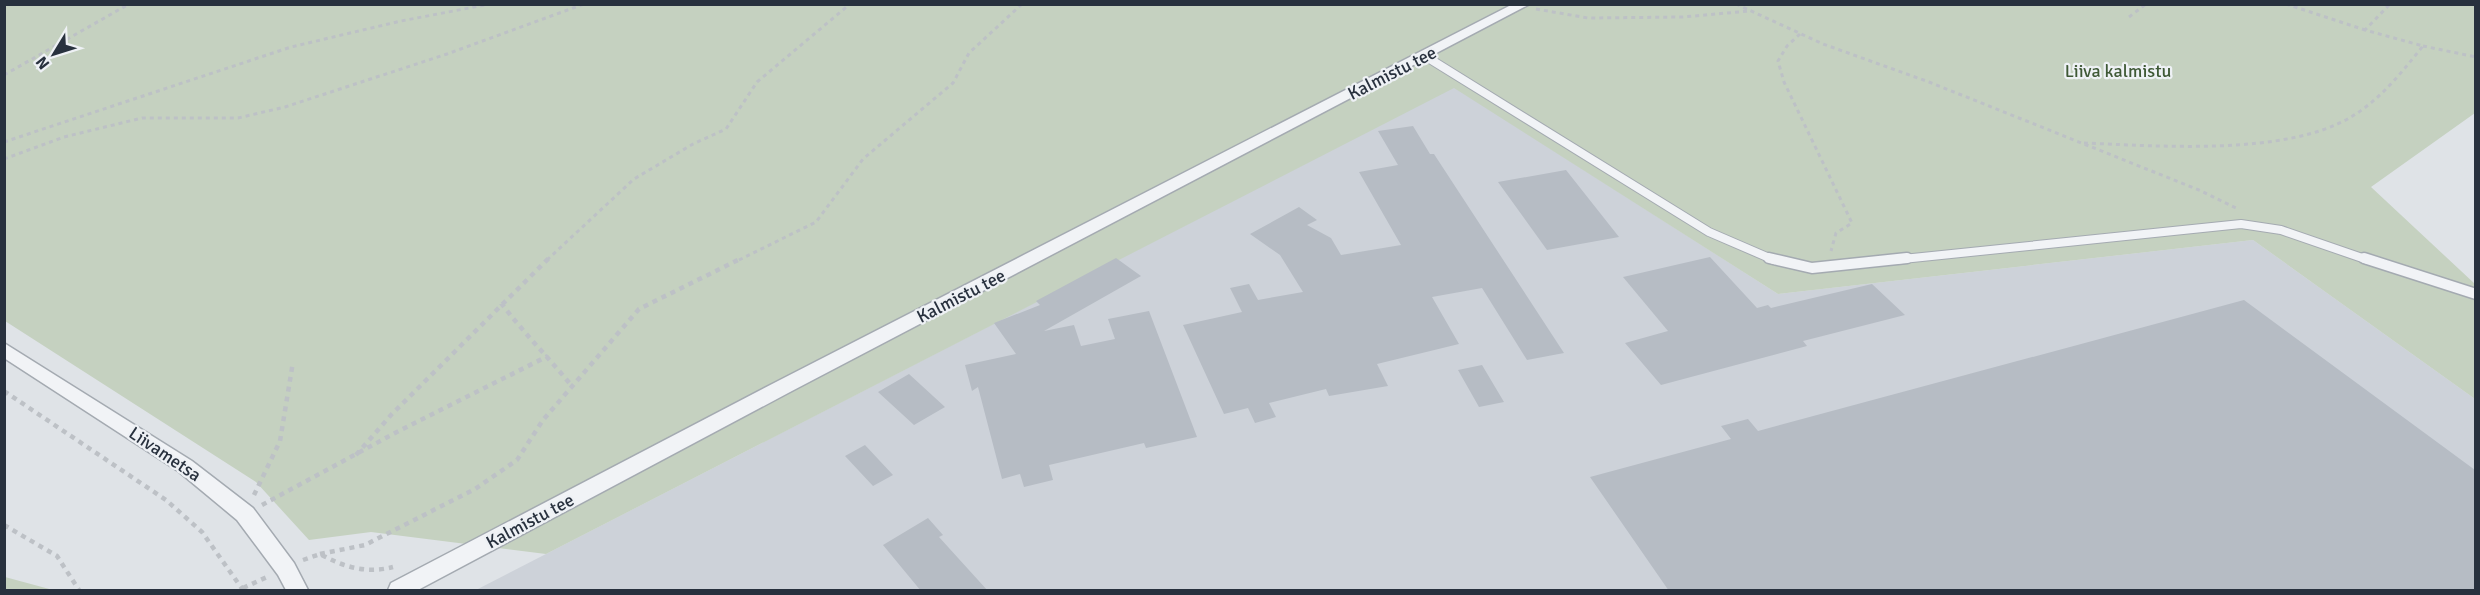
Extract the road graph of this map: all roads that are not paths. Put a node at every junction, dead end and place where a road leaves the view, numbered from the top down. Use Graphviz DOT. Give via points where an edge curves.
graph roads {
  1 [pos="1522,6"];
  2 [pos="1425,56"];
  3 [pos="2475,294"];
  4 [pos="4,349"];
  5 [pos="297,591"];
  6 [pos="399,591"];
  1 -- 2 [label="street, Kalmistu tee"];
  2 -- 3 [label="lane" via="1743,250 1782,264 1812,268 2241,224 2282,230"];
  2 -- 6 [label="street, Kalmistu tee" via="783,387"];
  4 -- 5 [label="street, Liivametsa" via="185,466 245,514 286,569"];
}
